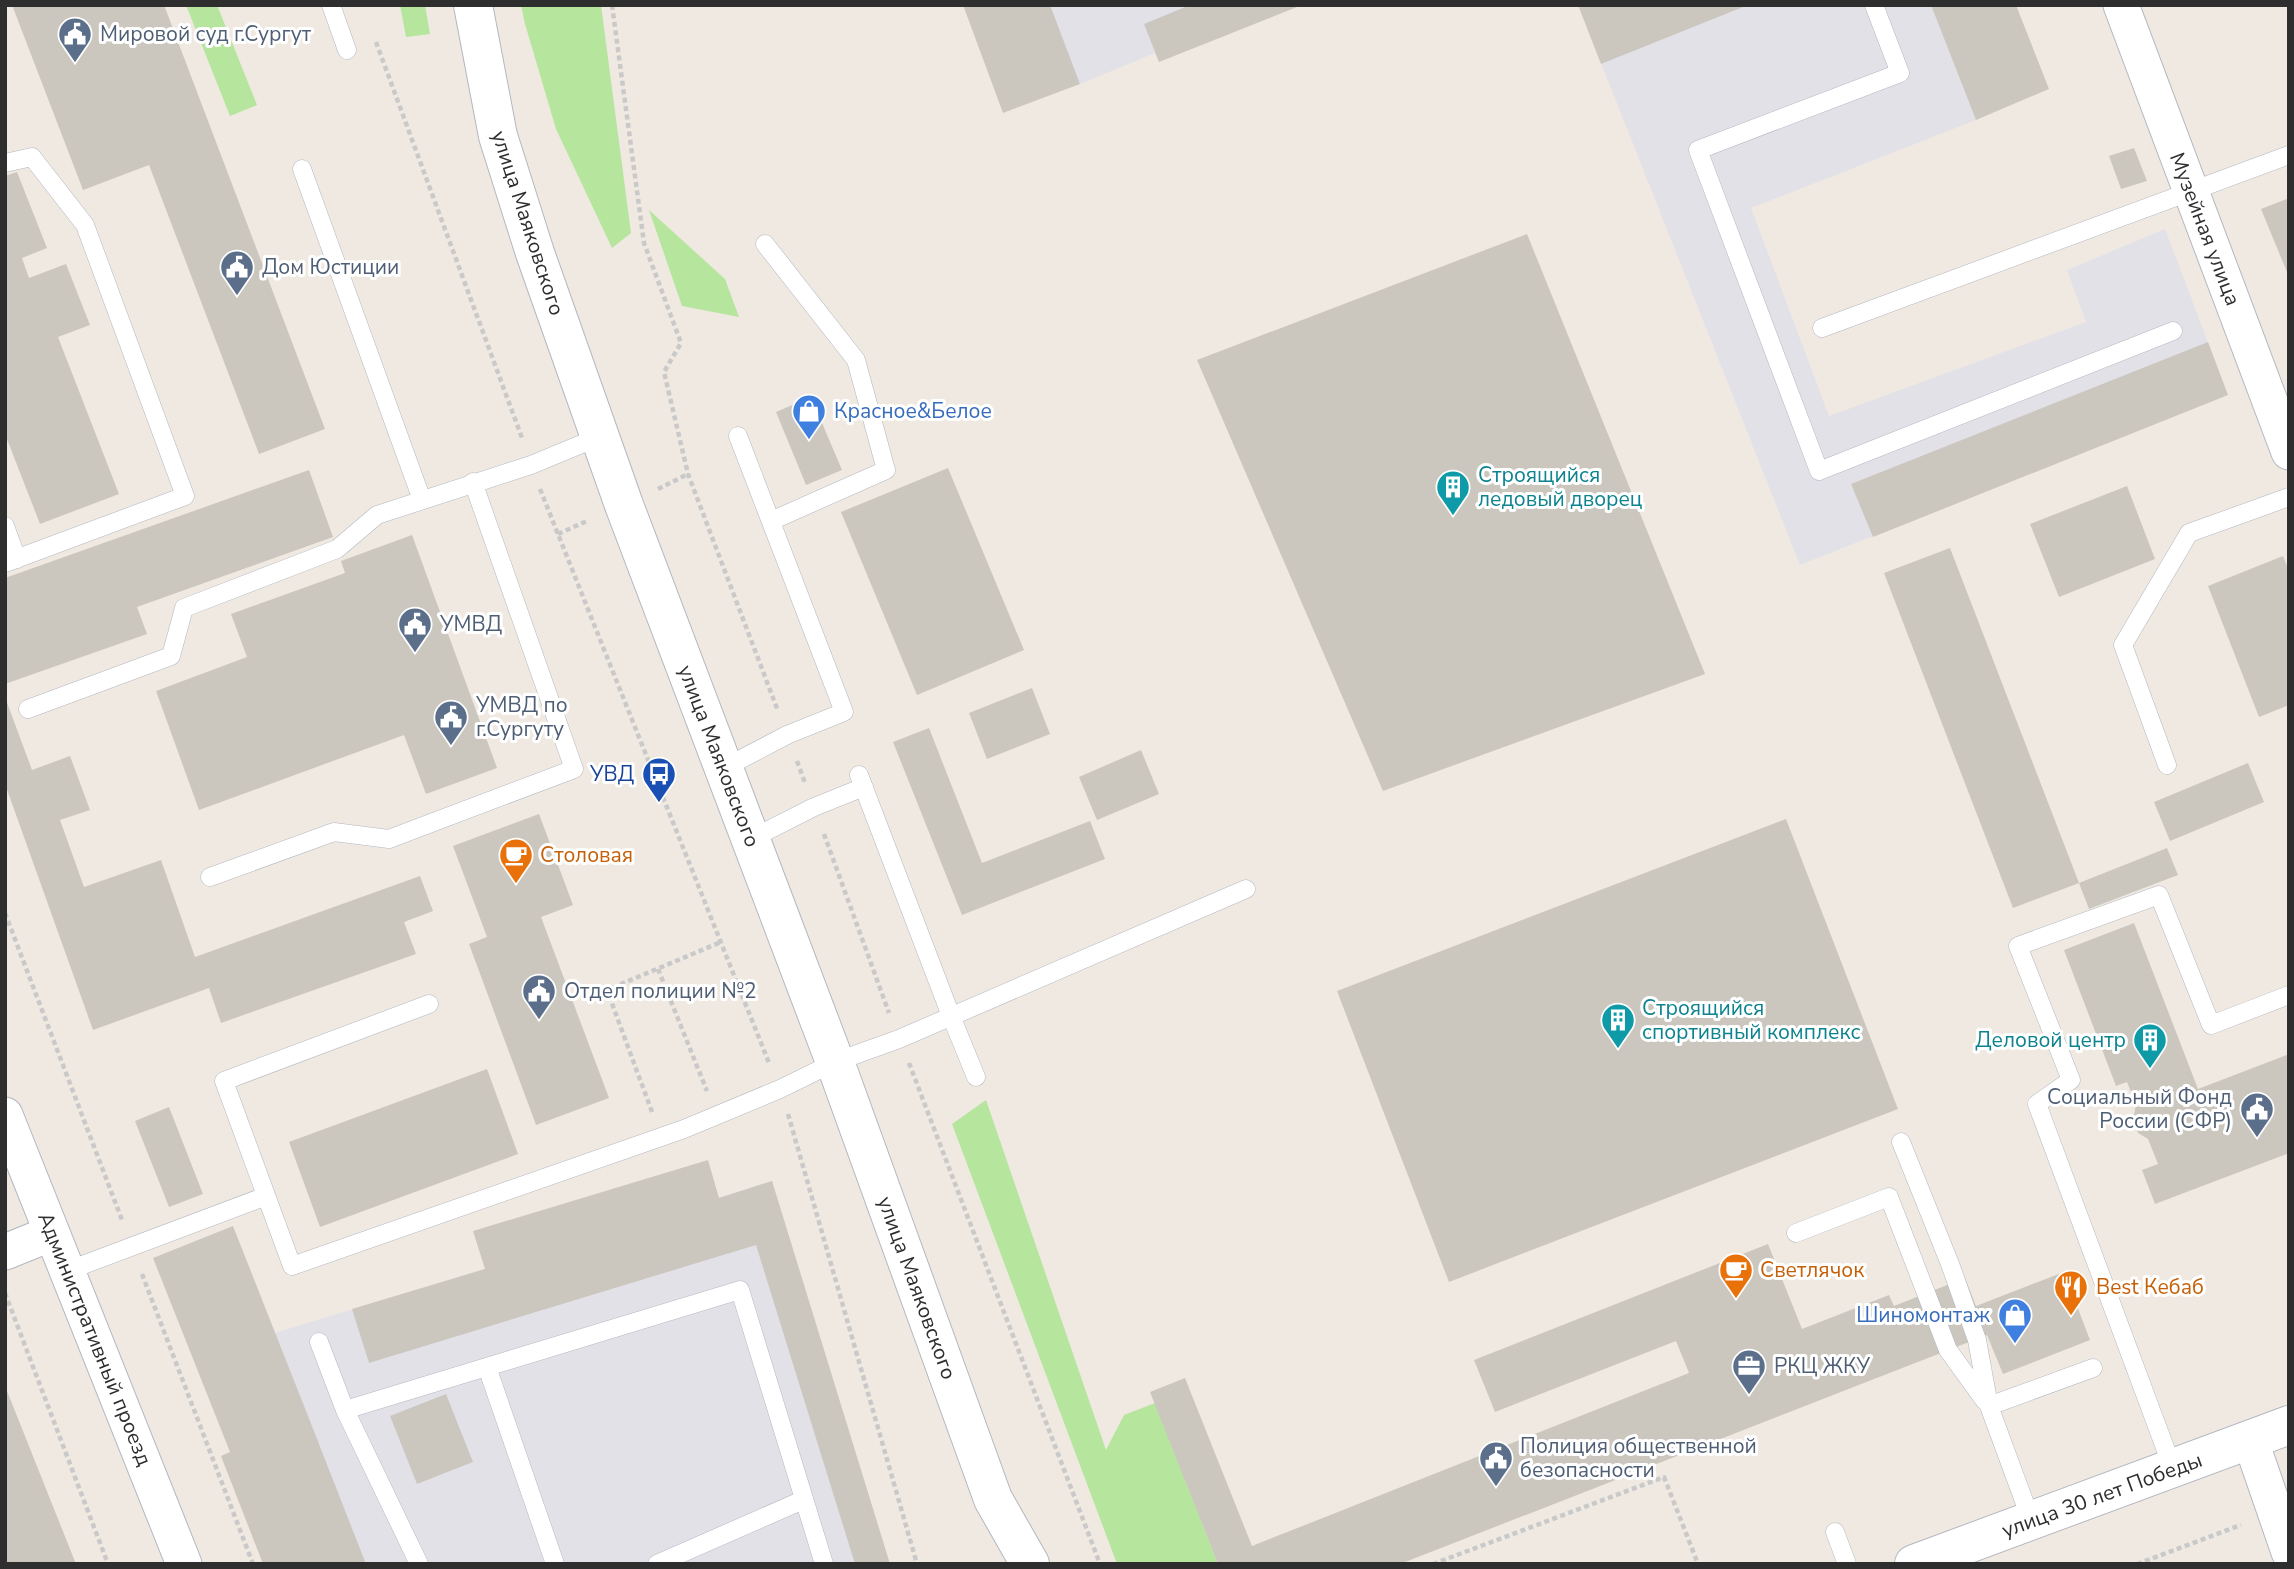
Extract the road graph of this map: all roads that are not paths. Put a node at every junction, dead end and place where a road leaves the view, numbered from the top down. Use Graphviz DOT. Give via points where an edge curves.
graph roads {
  1 [pos="331,5"];
  2 [pos="473,5"];
  3 [pos="1874,5"];
  4 [pos="2121,5"];
  5 [pos="347,50"];
  6 [pos="2289,155"];
  7 [pos="5,163"];
  8 [pos="302,169"];
  9 [pos="2191,192"];
  10 [pos="765,244"];
  11 [pos="1822,328"];
  12 [pos="2173,331"];
  13 [pos="2281,405"];
  14 [pos="601,436"];
  15 [pos="738,436"];
  16 [pos="2289,452"];
  17 [pos="473,482"];
  18 [pos="2289,497"];
  19 [pos="422,500"];
  20 [pos="771,521"];
  21 [pos="5,526"];
  22 [pos="11,561"];
  23 [pos="28,709"];
  24 [pos="2167,765"];
  25 [pos="724,768"];
  26 [pos="751,839"];
  27 [pos="210,877"];
  28 [pos="1246,889"];
  29 [pos="2289,995"];
  30 [pos="429,1004"];
  31 [pos="951,1016"];
  32 [pos="835,1062"];
  33 [pos="976,1077"];
  34 [pos="5,1115"];
  35 [pos="1901,1142"];
  36 [pos="266,1196"];
  37 [pos="52,1233"];
  38 [pos="1796,1233"];
  39 [pos="5,1252"];
  40 [pos="68,1271"];
  41 [pos="319,1342"];
  42 [pos="487,1367"];
  43 [pos="2093,1368"];
  44 [pos="1989,1406"];
  45 [pos="345,1410"];
  46 [pos="2289,1425"];
  47 [pos="2250,1439"];
  48 [pos="2173,1469"];
  49 [pos="993,1499"];
  50 [pos="803,1500"];
  51 [pos="2031,1520"];
  52 [pos="1835,1532"];
  53 [pos="2282,1543"];
  54 [pos="184,1564"];
  55 [pos="419,1564"];
  56 [pos="555,1564"];
  57 [pos="657,1564"];
  58 [pos="824,1564"];
  59 [pos="1002,1564"];
  60 [pos="1030,1564"];
  61 [pos="1847,1564"];
  62 [pos="1914,1564"];
  1 -- 5 [label="lane"];
  2 -- 14 [label="main road, улица Маяковского" via="498,136"];
  3 -- 12 [label="lane" via="1900,73 1698,150 1819,471"];
  4 -- 9 [label="street, Музейная улица"];
  6 -- 9 [label="lane"];
  7 -- 22 [label="lane" via="32,157 85,225 185,496"];
  8 -- 19 [label="lane"];
  9 -- 11 [label="lane"];
  9 -- 13 [label="street, Музейная улица"];
  10 -- 20 [label="lane" via="856,360 886,470"];
  13 -- 16 [label="street, Музейная улица"];
  14 -- 17 [label="lane" via="531,465"];
  14 -- 25 [label="main road, улица Маяковского"];
  15 -- 20 [label="lane"];
  17 -- 19 [label="lane"];
  17 -- 27 [label="lane" via="575,769 389,839 334,832"];
  18 -- 24 [label="lane" via="2189,533 2123,645"];
  19 -- 23 [label="lane" via="377,515 337,549 184,608 171,656"];
  20 -- 25 [label="lane" via="844,712"];
  21 -- 22 [label="lane"];
  25 -- 26 [label="main road, улица Маяковского"];
  26 -- 31 [label="lane" via="862,781"];
  26 -- 32 [label="main road, улица Маяковского"];
  28 -- 31 [label="lane"];
  29 -- 48 [label="lane" via="2211,1025 2159,895 2018,946 2071,1080 2037,1104"];
  30 -- 36 [label="lane" via="224,1081"];
  31 -- 32 [label="lane"];
  31 -- 33 [label="lane"];
  32 -- 36 [label="lane" via="661,1137 292,1266"];
  32 -- 49 [label="main road, улица Маяковского"];
  34 -- 37 [label="street, Административный проезд"];
  35 -- 44 [label="lane" via="1977,1340"];
  36 -- 40 [label="lane"];
  37 -- 39 [label="street"];
  37 -- 40 [label="street, Административный проезд"];
  38 -- 44 [label="lane" via="1889,1197 1948,1350"];
  40 -- 54 [label="street, Административный проезд"];
  41 -- 45 [label="lane"];
  42 -- 45 [label="lane"];
  42 -- 50 [label="lane" via="740,1290"];
  42 -- 56 [label="lane"];
  43 -- 44 [label="lane"];
  44 -- 51 [label="lane"];
  45 -- 55 [label="lane"];
  46 -- 47 [label="main road, улица 30 лет Победы"];
  47 -- 48 [label="main road, улица 30 лет Победы"];
  47 -- 53 [label="street"];
  48 -- 51 [label="main road, улица 30 лет Победы"];
  49 -- 59 [label="main road, улица Маяковского"];
  49 -- 60 [label="main road, улица Маяковского"];
  50 -- 57 [label="lane"];
  50 -- 58 [label="lane"];
  51 -- 62 [label="main road, улица 30 лет Победы" via="1981,1547"];
  52 -- 61 [label="lane"];
}
